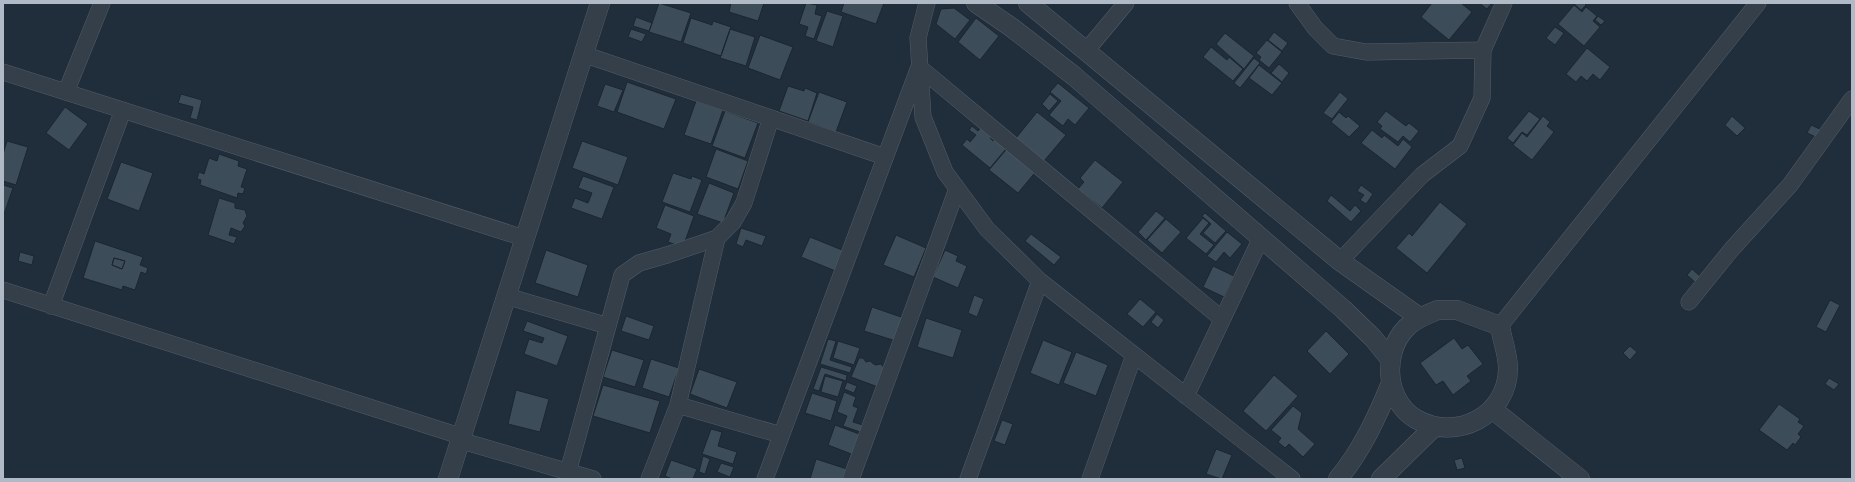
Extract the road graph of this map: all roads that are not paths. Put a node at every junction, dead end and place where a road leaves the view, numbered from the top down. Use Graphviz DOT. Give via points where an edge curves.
graph roads {
  1 [pos="102,3"];
  2 [pos="600,3"];
  3 [pos="927,3"];
  4 [pos="976,3"];
  5 [pos="1028,3"];
  6 [pos="1126,3"];
  7 [pos="1297,3"];
  8 [pos="1504,3"];
  9 [pos="1758,3"];
  10 [pos="1483,50"];
  11 [pos="1086,51"];
  12 [pos="583,54"];
  13 [pos="919,67"];
  14 [pos="3,72"];
  15 [pos="66,92"];
  16 [pos="1852,99"];
  17 [pos="123,110"];
  18 [pos="771,118"];
  19 [pos="885,157"];
  20 [pos="957,189"];
  21 [pos="524,238"];
  22 [pos="717,238"];
  23 [pos="1261,238"];
  24 [pos="1340,261"];
  25 [pos="1040,281"];
  26 [pos="3,290"];
  27 [pos="506,296"];
  28 [pos="1689,302"];
  29 [pos="51,306"];
  30 [pos="1419,317"];
  31 [pos="1222,319"];
  32 [pos="608,326"];
  33 [pos="1500,326"];
  34 [pos="1134,355"];
  35 [pos="1390,359"];
  36 [pos="1391,383"];
  37 [pos="1186,396"];
  38 [pos="678,405"];
  39 [pos="1492,409"];
  40 [pos="1434,427"];
  41 [pos="781,435"];
  42 [pos="460,438"];
  43 [pos="568,472"];
  44 [pos="448,479"];
  45 [pos="593,479"];
  46 [pos="649,479"];
  47 [pos="765,479"];
  48 [pos="851,479"];
  49 [pos="968,479"];
  50 [pos="1090,479"];
  51 [pos="1292,479"];
  52 [pos="1338,479"];
  53 [pos="1380,479"];
  54 [pos="1580,479"];
  1 -- 15 [label="street"];
  2 -- 12 [label="street"];
  3 -- 13 [label="street" via="918,38"];
  4 -- 23 [label="street" via="1074,76"];
  5 -- 11 [label="street"];
  6 -- 11 [label="street"];
  7 -- 10 [label="street" via="1315,28 1333,46 1366,52"];
  8 -- 10 [label="street"];
  9 -- 33 [label="street"];
  10 -- 24 [label="street" via="1482,98 1460,146 1422,175"];
  11 -- 24 [label="street"];
  12 -- 18 [label="street"];
  12 -- 21 [label="street"];
  13 -- 19 [label="street"];
  13 -- 20 [label="street" via="923,117 945,172"];
  13 -- 31 [label="street"];
  14 -- 15 [label="street"];
  15 -- 17 [label="street"];
  16 -- 28 [label="street" via="1790,185 1731,250"];
  17 -- 21 [label="street"];
  17 -- 29 [label="street"];
  18 -- 19 [label="street"];
  18 -- 22 [label="street" via="744,203 734,222"];
  19 -- 41 [label="street"];
  20 -- 25 [label="street" via="987,229"];
  20 -- 48 [label="street"];
  21 -- 27 [label="street"];
  22 -- 32 [label="street" via="639,262 622,275"];
  22 -- 38 [label="street"];
  23 -- 31 [label="street"];
  23 -- 35 [label="street" via="1343,309"];
  24 -- 30 [label="street"];
  25 -- 34 [label="street"];
  25 -- 49 [label="street"];
  26 -- 29 [label="street"];
  27 -- 32 [label="street"];
  27 -- 42 [label="street"];
  29 -- 42 [label="street"];
  30 -- 33 [label="street" via="1438,310 1457,310"];
  30 -- 35 [label="street" via="1399,338"];
  31 -- 37 [label="street"];
  32 -- 43 [label="street"];
  33 -- 39 [label="street" via="1508,368 1504,390"];
  34 -- 37 [label="street"];
  34 -- 50 [label="street"];
  35 -- 36 [label="street"];
  36 -- 40 [label="street" via="1400,403 1415,418"];
  36 -- 52 [label="street" via="1375,422"];
  37 -- 51 [label="street"];
  38 -- 41 [label="street"];
  38 -- 46 [label="street"];
  39 -- 40 [label="street" via="1476,422 1455,428"];
  39 -- 54 [label="street"];
  40 -- 53 [label="street"];
  41 -- 47 [label="street"];
  42 -- 43 [label="street"];
  42 -- 44 [label="street"];
  43 -- 45 [label="street"];
}
